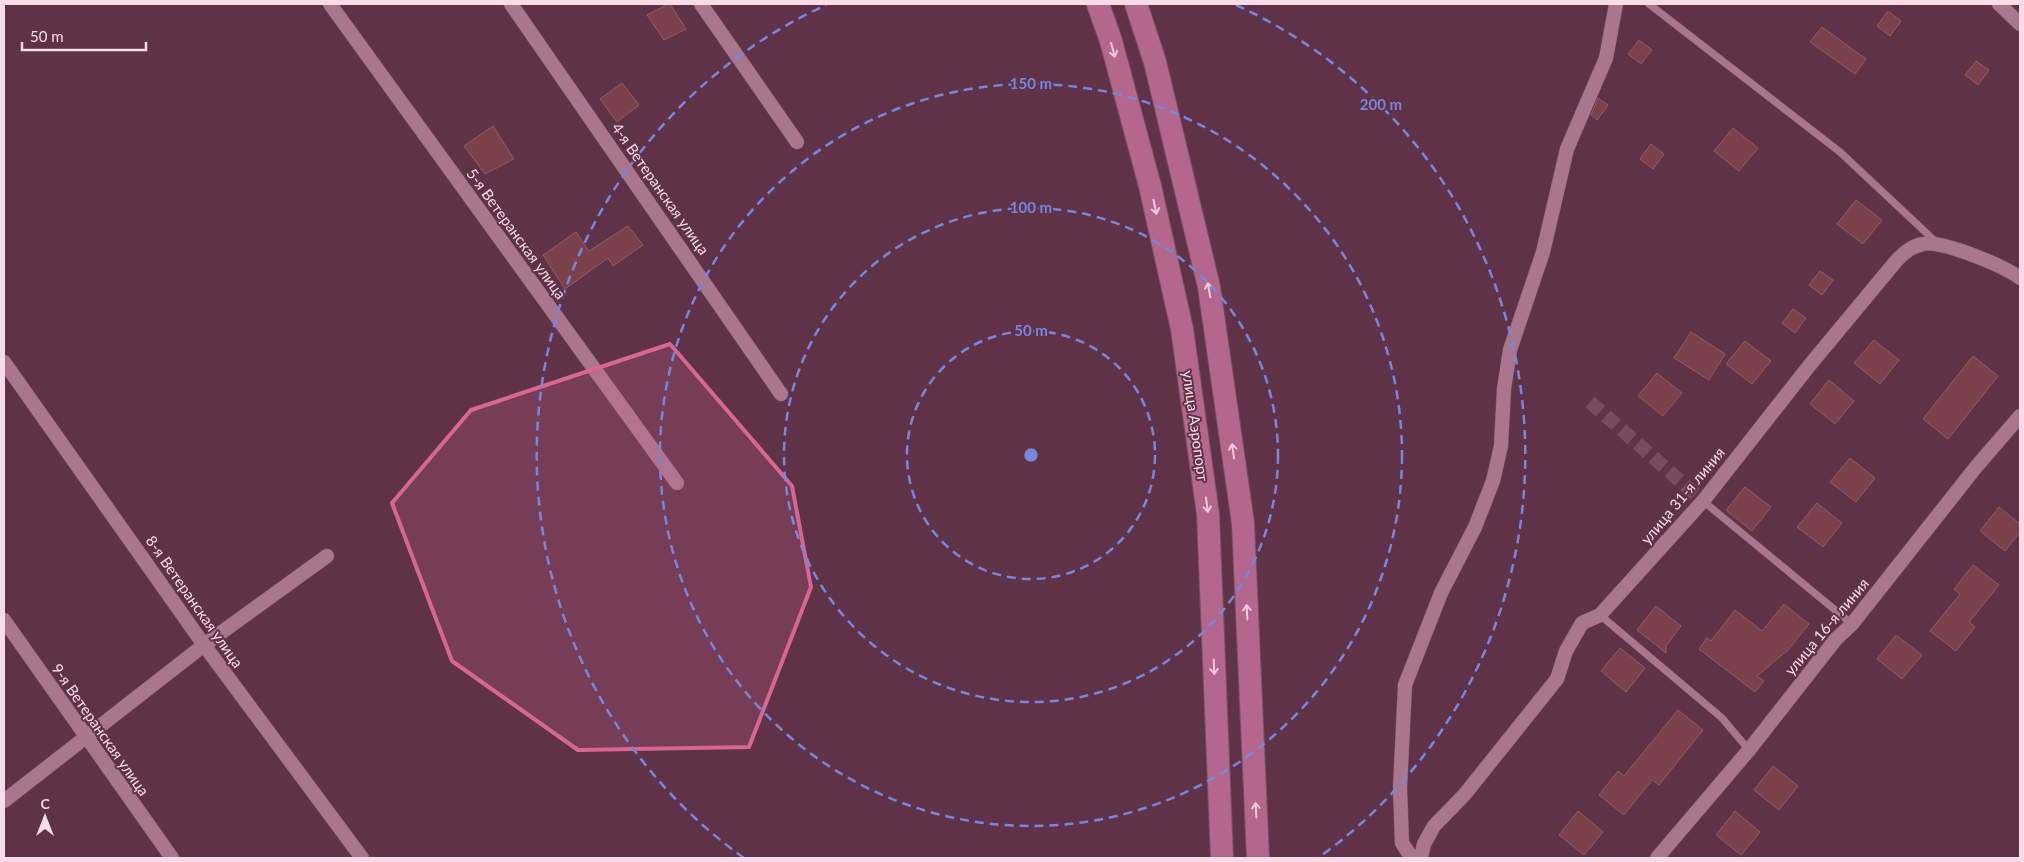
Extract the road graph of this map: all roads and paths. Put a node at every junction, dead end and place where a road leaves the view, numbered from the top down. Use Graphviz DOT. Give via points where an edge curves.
graph roads {
  1 [pos="330,4"];
  2 [pos="511,4"];
  3 [pos="701,4"];
  4 [pos="1098,4"];
  5 [pos="1136,4"];
  6 [pos="1616,4"];
  7 [pos="1649,4"];
  8 [pos="1998,4"];
  9 [pos="2020,24"];
  10 [pos="797,142"];
  11 [pos="1936,242"];
  12 [pos="2020,276"];
  13 [pos="4,362"];
  14 [pos="781,394"];
  15 [pos="2020,416"];
  16 [pos="677,483"];
  17 [pos="1703,501"];
  18 [pos="327,556"];
  19 [pos="1600,615"];
  20 [pos="4,620"];
  21 [pos="1852,624"];
  22 [pos="204,645"];
  23 [pos="84,737"];
  24 [pos="1749,750"];
  25 [pos="4,801"];
  26 [pos="172,858"];
  27 [pos="362,858"];
  28 [pos="1222,858"];
  29 [pos="1258,858"];
  30 [pos="1412,858"];
  31 [pos="1421,858"];
  32 [pos="1657,858"];
  1 -- 16 [label="street, 5-я Ветеранская улица"];
  2 -- 14 [label="street, 4-я Ветеранская улица"];
  3 -- 10 [label="street"];
  4 -- 28 [label="main road, улица Аэропорт, one-way" via="1150,186 1182,329 1208,514"];
  29 -- 5 [label="main road, one-way" via="1243,523 1209,287 1155,62"];
  6 -- 30 [label="street" via="1606,58 1567,149 1543,252 1510,350 1501,446 1493,481 1475,527 1441,593 1405,685 1400,788 1402,843"];
  7 -- 11 [label="lane" via="1840,152"];
  8 -- 9 [label="street"];
  11 -- 12 [label="street"];
  11 -- 17 [label="street, улица 31-я линия" via="1908,249 1897,260"];
  13 -- 22 [label="street, 8-я Ветеранская улица"];
  15 -- 21 [label="street, улица 16-я линия"];
  17 -- 19 [label="street, улица 31-я линия"];
  17 -- 21 [label="lane"];
  18 -- 22 [label="street"];
  19 -- 24 [label="lane" via="1722,718"];
  19 -- 31 [label="street, улица 31-я линия" via="1582,623 1566,651 1557,679 1465,794 1434,826"];
  20 -- 23 [label="street, 9-я Ветеранская улица"];
  21 -- 24 [label="street, улица 16-я линия" via="1836,639"];
  22 -- 23 [label="street"];
  22 -- 27 [label="street, 8-я Ветеранская улица"];
  23 -- 25 [label="street"];
  23 -- 26 [label="street, 9-я Ветеранская улица"];
  24 -- 32 [label="street, улица 16-я линия"];
}
